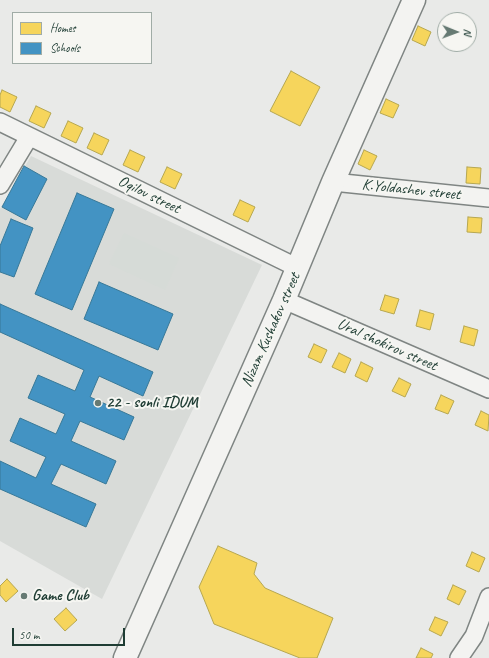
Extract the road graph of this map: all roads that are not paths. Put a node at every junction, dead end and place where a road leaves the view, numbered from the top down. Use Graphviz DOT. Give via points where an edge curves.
graph roads {
  1 [pos="414,0"];
  2 [pos="0,122"];
  3 [pos="29,137"];
  4 [pos="333,182"];
  5 [pos="0,185"];
  6 [pos="489,198"];
  7 [pos="298,268"];
  8 [pos="284,300"];
  9 [pos="489,389"];
  10 [pos="489,597"];
  11 [pos="125,658"];
  12 [pos="459,658"];
  1 -- 4 [label="main road, Nizam Kushakov street"];
  2 -- 3 [label="street, Oqilov street"];
  3 -- 5 [label="street"];
  3 -- 7 [label="street, Oqilov street"];
  4 -- 6 [label="street, K.Yoldashev street"];
  4 -- 7 [label="main road, Nizam Kushakov street"];
  7 -- 8 [label="main road, Nizam Kushakov street"];
  8 -- 9 [label="street, Ural shokirov street"];
  8 -- 11 [label="main road, Nizam Kushakov street"];
  10 -- 12 [label="street" via="474,636"];
}
